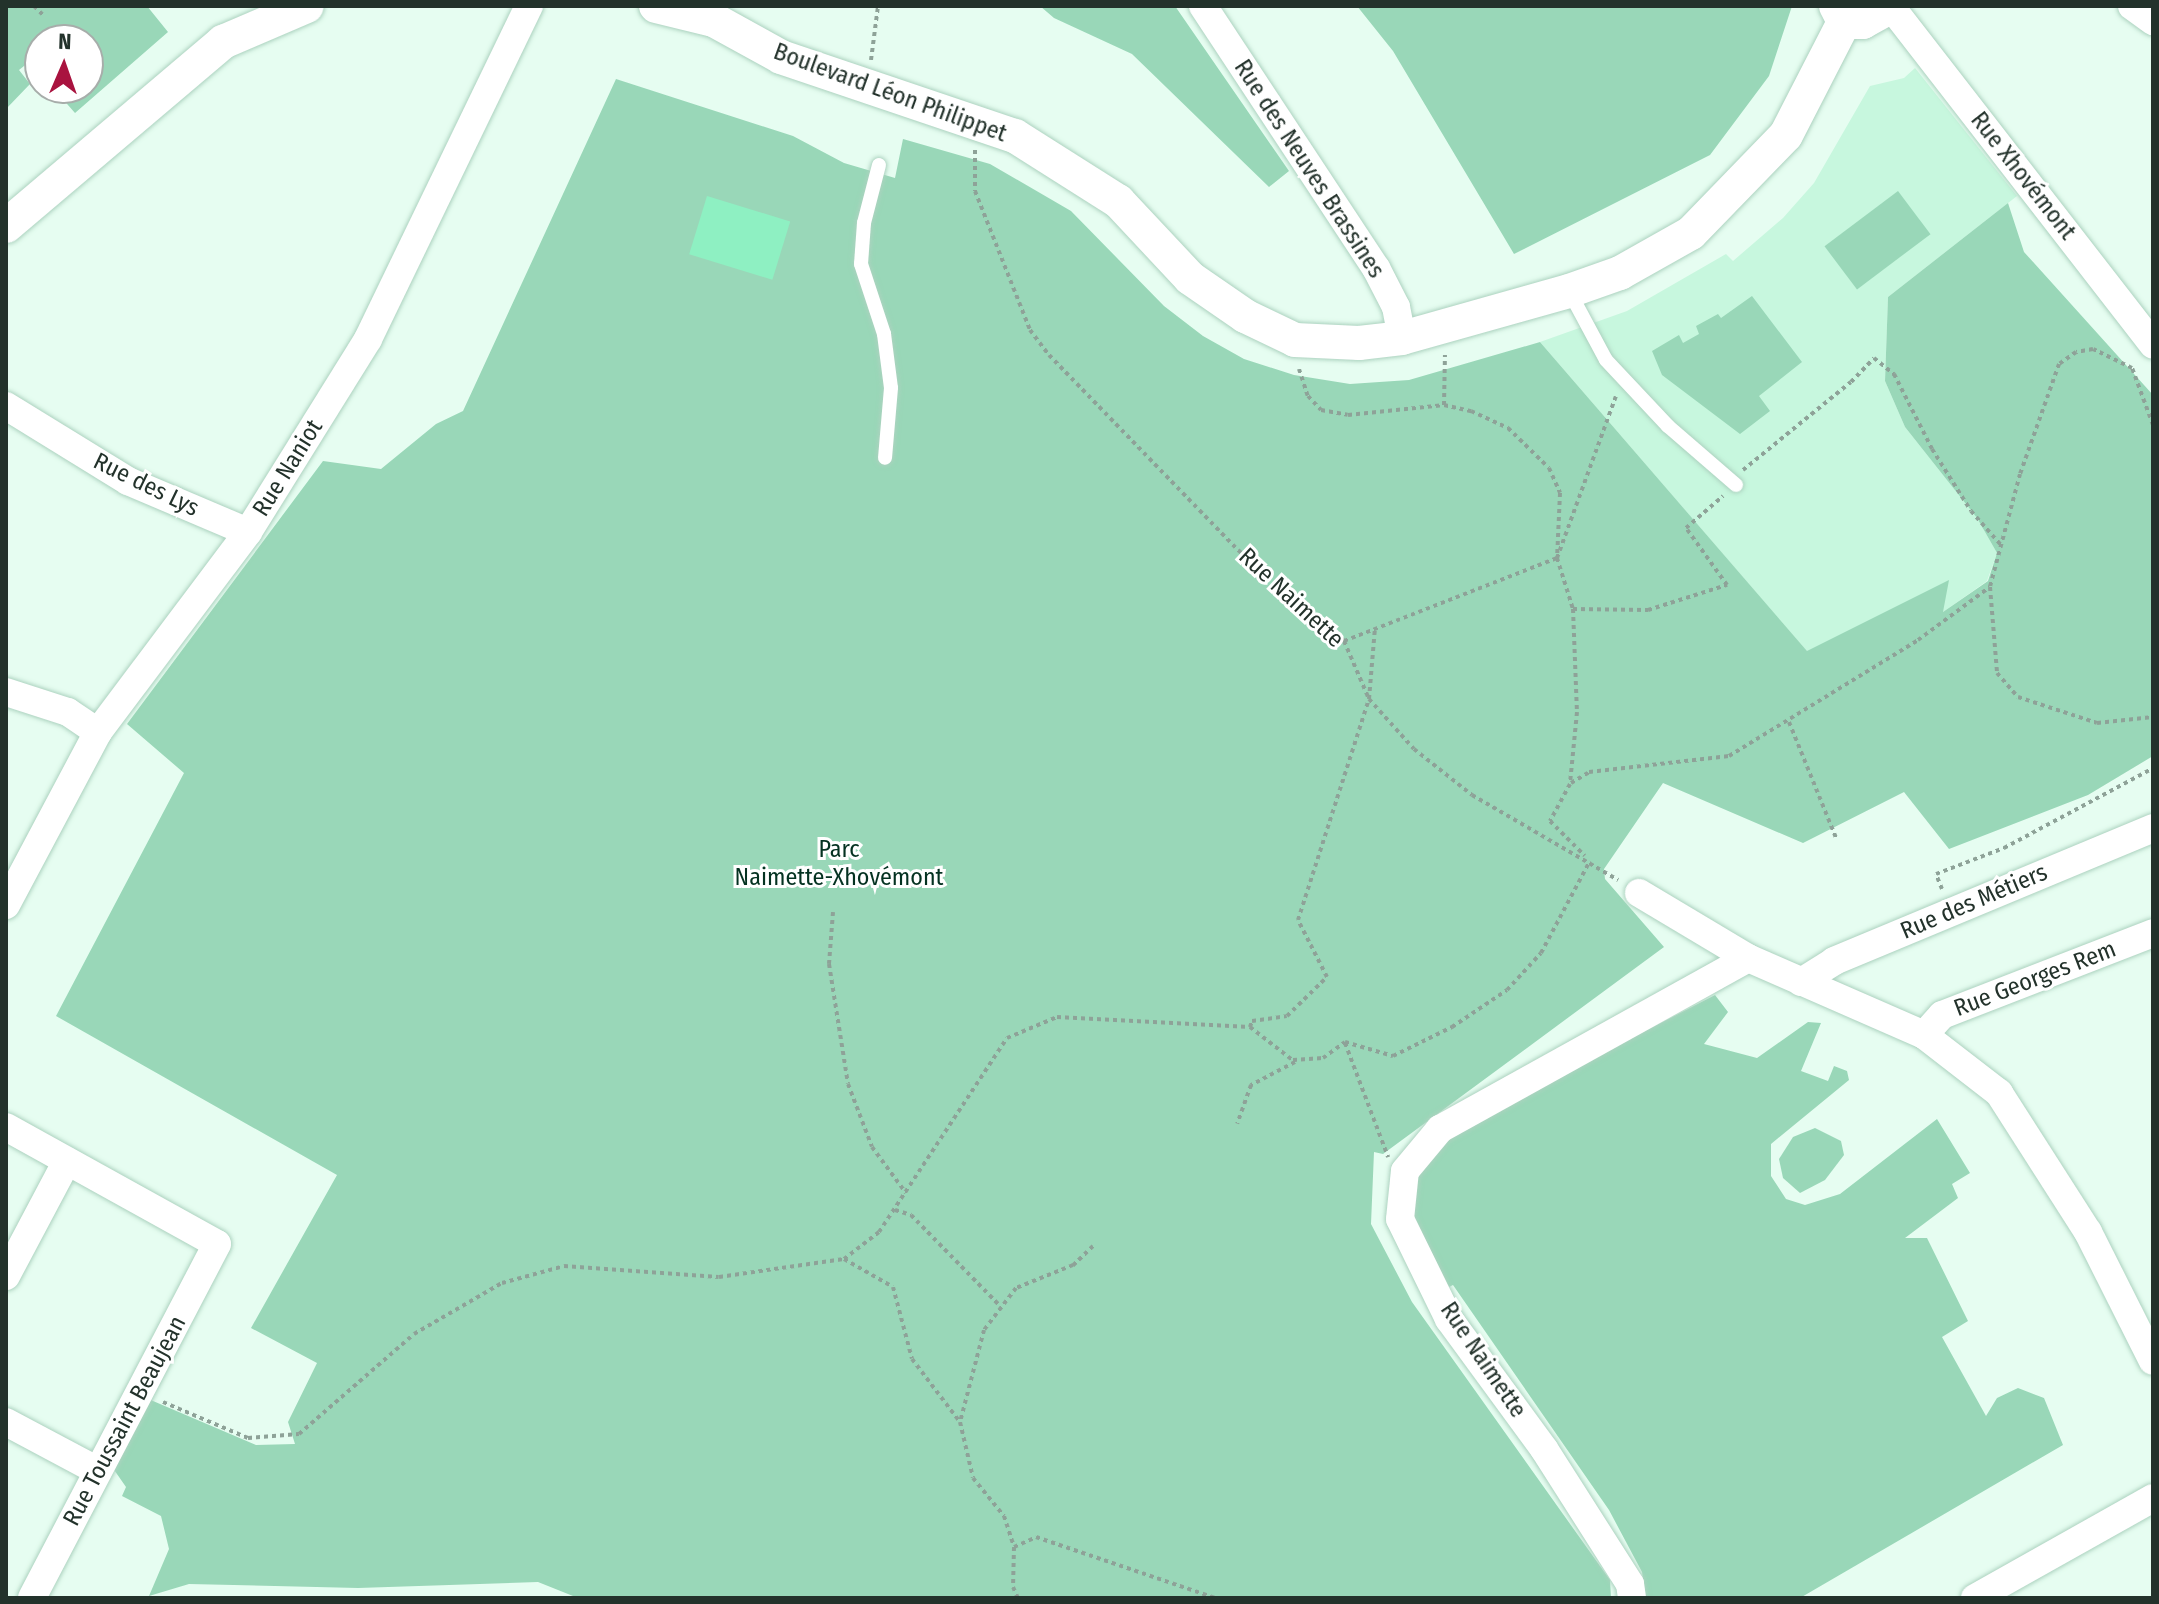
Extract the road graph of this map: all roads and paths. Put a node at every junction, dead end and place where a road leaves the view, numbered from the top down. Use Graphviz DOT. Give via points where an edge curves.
graph roads {
  1 [pos="34,6"];
  2 [pos="307,6"];
  3 [pos="529,6"];
  4 [pos="656,6"];
  5 [pos="878,6"];
  6 [pos="1203,6"];
  7 [pos="2132,6"];
  8 [pos="1892,7"];
  9 [pos="710,13"];
  10 [pos="1840,14"];
  11 [pos="43,15"];
  12 [pos="2153,21"];
  13 [pos="868,86"];
  14 [pos="979,124"];
  15 [pos="879,165"];
  16 [pos="6,226"];
  17 [pos="1569,291"];
  18 [pos="1446,327"];
  19 [pos="1402,338"];
  20 [pos="1295,340"];
  21 [pos="2153,345"];
  22 [pos="1625,381"];
  23 [pos="1444,405"];
  24 [pos="6,406"];
  25 [pos="2153,425"];
  26 [pos="885,458"];
  27 [pos="1733,482"];
  28 [pos="2153,489"];
  29 [pos="2153,505"];
  30 [pos="248,532"];
  31 [pos="2001,545"];
  32 [pos="1557,558"];
  33 [pos="1990,587"];
  34 [pos="1573,609"];
  35 [pos="1375,627"];
  36 [pos="1344,641"];
  37 [pos="6,692"];
  38 [pos="1369,699"];
  39 [pos="2153,717"];
  40 [pos="1789,722"];
  41 [pos="98,732"];
  42 [pos="2153,768"];
  43 [pos="1570,784"];
  44 [pos="2152,831"];
  45 [pos="1837,840"];
  46 [pos="1590,861"];
  47 [pos="1936,874"];
  48 [pos="1639,893"];
  49 [pos="6,905"];
  50 [pos="833,912"];
  51 [pos="2153,933"];
  52 [pos="1748,958"];
  53 [pos="1801,982"];
  54 [pos="1250,1027"];
  55 [pos="1924,1035"];
  56 [pos="1345,1042"];
  57 [pos="1295,1062"];
  58 [pos="1237,1124"];
  59 [pos="6,1127"];
  60 [pos="67,1161"];
  61 [pos="1405,1171"];
  62 [pos="906,1193"];
  63 [pos="895,1210"];
  64 [pos="1093,1246"];
  65 [pos="844,1259"];
  66 [pos="6,1276"];
  67 [pos="1000,1306"];
  68 [pos="2153,1361"];
  69 [pos="142,1392"];
  70 [pos="6,1422"];
  71 [pos="960,1422"];
  72 [pos="98,1471"];
  73 [pos="2153,1498"];
  74 [pos="1014,1547"];
  75 [pos="32,1598"];
  76 [pos="1018,1598"];
  77 [pos="1215,1598"];
  78 [pos="1632,1598"];
  79 [pos="1975,1598"];
  1 -- 11 [label="path"];
  2 -- 16 [label="street" via="223,42"];
  3 -- 30 [label="street, Rue Naniot" via="368,339"];
  4 -- 9 [label="street, Boulevard Léon Philippet"];
  5 -- 13 [label="path"];
  6 -- 19 [label="street, Rue des Neuves Brassines" via="1376,268 1396,307"];
  7 -- 12 [label="street"];
  8 -- 10 [label="street" via="1863,22"];
  8 -- 21 [label="street, Rue Xhovémont"];
  9 -- 13 [label="street, Boulevard Léon Philippet" via="781,57"];
  10 -- 17 [label="street, Boulevard Léon Philippet" via="1786,135 1691,233 1620,273"];
  13 -- 14 [label="street, Boulevard Léon Philippet"];
  14 -- 20 [label="street, Boulevard Léon Philippet" via="1015,136 1118,201 1190,278 1245,316"];
  14 -- 36 [label="path, Rue Naimette" via="975,191 1030,330 1238,550"];
  15 -- 26 [label="lane" via="864,223 861,264 884,334 891,388"];
  17 -- 18 [label="street, Boulevard Léon Philippet"];
  17 -- 22 [label="lane" via="1581,321"];
  18 -- 19 [label="street, Boulevard Léon Philippet"];
  18 -- 23 [label="path"];
  19 -- 20 [label="street, Boulevard Léon Philippet" via="1359,343"];
  20 -- 23 [label="path" via="1302,381 1321,410 1348,415"];
  22 -- 27 [label="lane"];
  22 -- 32 [label="path" via="1612,401"];
  23 -- 32 [label="path" via="1508,428 1549,468 1560,493"];
  24 -- 30 [label="street, Rue des Lys" via="128,481"];
  25 -- 31 [label="path" via="2132,368 2122,361 2093,349 2059,364"];
  27 -- 31 [label="path" via="1874,358 1894,374 1947,474"];
  27 -- 34 [label="path" via="1686,528 1727,585 1648,610"];
  28 -- 29 [label="path"];
  30 -- 41 [label="street, Rue Naniot"];
  31 -- 33 [label="path"];
  32 -- 34 [label="path"];
  32 -- 35 [label="path"];
  33 -- 39 [label="path" via="1997,673 2018,697 2097,723"];
  33 -- 40 [label="path"];
  34 -- 43 [label="path" via="1577,712"];
  35 -- 36 [label="path"];
  35 -- 38 [label="path"];
  36 -- 38 [label="path, Rue Naimette"];
  37 -- 41 [label="street" via="68,712"];
  38 -- 46 [label="path, Rue Naimette" via="1414,749 1472,795"];
  38 -- 54 [label="path" via="1298,920 1327,977 1287,1016 1252,1021"];
  40 -- 43 [label="path" via="1729,756 1589,772"];
  40 -- 45 [label="path"];
  41 -- 49 [label="street, Rue Naniot"];
  42 -- 47 [label="path" via="2004,848"];
  43 -- 46 [label="path" via="1550,821"];
  44 -- 53 [label="street, Rue des Métiers" via="1834,961"];
  46 -- 48 [label="path, Rue Naimette"];
  46 -- 56 [label="path" via="1541,953 1507,990 1452,1027 1393,1056"];
  48 -- 52 [label="street"];
  50 -- 62 [label="path" via="829,964 848,1084 872,1147"];
  51 -- 55 [label="street, Rue Georges Rem" via="1942,1015"];
  52 -- 53 [label="street"];
  52 -- 61 [label="street" via="1440,1129"];
  53 -- 55 [label="street"];
  54 -- 57 [label="path"];
  54 -- 62 [label="path" via="1057,1017 1007,1038"];
  55 -- 68 [label="street" via="1999,1093 2023,1123 2088,1232"];
  56 -- 57 [label="path" via="1323,1058"];
  56 -- 61 [label="path" via="1383,1154"];
  57 -- 58 [label="path" via="1251,1085"];
  59 -- 60 [label="street"];
  60 -- 66 [label="street"];
  60 -- 69 [label="street, Rue Toussaint Beaujean" via="217,1244"];
  61 -- 78 [label="street, Rue Naimette" via="1400,1219 1449,1319 1544,1449 1630,1584"];
  62 -- 63 [label="path"];
  63 -- 65 [label="path" via="879,1232"];
  63 -- 67 [label="path" via="911,1215"];
  64 -- 67 [label="path" via="1073,1265 1016,1288"];
  65 -- 69 [label="path" via="719,1277 564,1266 502,1283 435,1319 379,1360 299,1434 248,1438"];
  65 -- 71 [label="path" via="893,1287 912,1359"];
  67 -- 71 [label="path" via="984,1330"];
  69 -- 72 [label="street, Rue Toussaint Beaujean"];
  70 -- 72 [label="street"];
  71 -- 74 [label="path" via="973,1478 1004,1516"];
  72 -- 75 [label="street, Rue Toussaint Beaujean"];
  73 -- 79 [label="street"];
  74 -- 76 [label="path" via="1013,1587"];
  74 -- 77 [label="path" via="1036,1537"];
}
